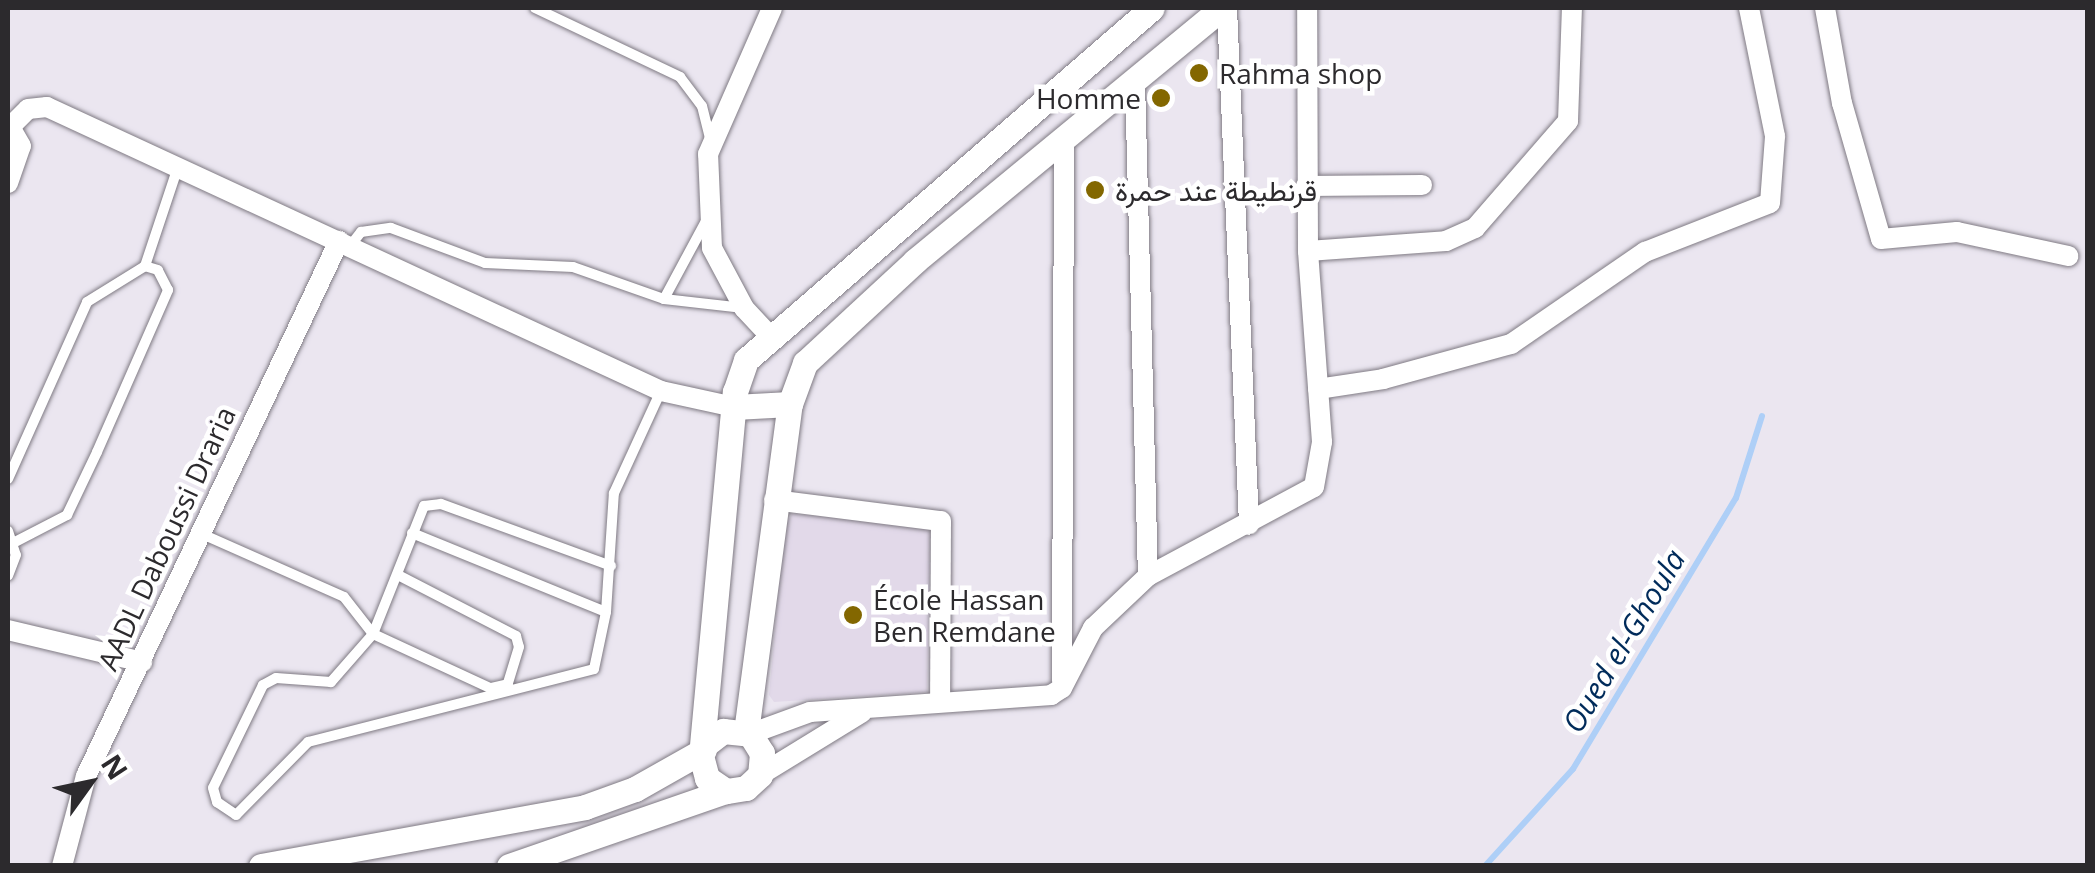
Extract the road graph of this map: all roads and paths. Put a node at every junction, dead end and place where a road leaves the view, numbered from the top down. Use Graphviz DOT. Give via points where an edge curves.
graph roads {
  1 [pos="535,8"];
  2 [pos="772,8"];
  3 [pos="1152,8"];
  4 [pos="1225,8"];
  5 [pos="1306,8"];
  6 [pos="1572,8"];
  7 [pos="1749,8"];
  8 [pos="1824,8"];
  9 [pos="1135,82"];
  10 [pos="9,128"];
  11 [pos="1064,139"];
  12 [pos="712,146"];
  13 [pos="178,167"];
  14 [pos="8,183"];
  15 [pos="1422,185"];
  16 [pos="1306,186"];
  17 [pos="708,218"];
  18 [pos="345,244"];
  19 [pos="1308,251"];
  20 [pos="2068,256"];
  21 [pos="145,266"];
  22 [pos="664,299"];
  23 [pos="744,308"];
  24 [pos="770,336"];
  25 [pos="805,363"];
  26 [pos="1318,389"];
  27 [pos="661,391"];
  28 [pos="790,404"];
  29 [pos="734,407"];
  30 [pos="8,479"];
  31 [pos="774,500"];
  32 [pos="1249,525"];
  33 [pos="8,531"];
  34 [pos="412,533"];
  35 [pos="202,534"];
  36 [pos="15,542"];
  37 [pos="611,566"];
  38 [pos="398,575"];
  39 [pos="8,576"];
  40 [pos="1148,576"];
  41 [pos="606,612"];
  42 [pos="8,630"];
  43 [pos="373,634"];
  44 [pos="142,662"];
  45 [pos="1062,688"];
  46 [pos="490,694"];
  47 [pos="940,701"];
  48 [pos="874,707"];
  49 [pos="748,733"];
  50 [pos="704,748"];
  51 [pos="760,774"];
  52 [pos="726,791"];
  53 [pos="62,866"];
  54 [pos="261,866"];
  55 [pos="510,866"];
  1 -- 12 [label="lane" via="680,77 702,106"];
  2 -- 12 [label="street"];
  3 -- 24 [label="street"];
  4 -- 9 [label="street"];
  4 -- 32 [label="street"];
  5 -- 16 [label="street"];
  6 -- 19 [label="street" via="1568,120 1475,228 1446,241"];
  7 -- 26 [label="street" via="1774,136 1770,203 1645,252 1511,344 1420,371"];
  8 -- 20 [label="street" via="1842,104 1881,239 1957,232"];
  9 -- 11 [label="street"];
  9 -- 40 [label="street"];
  10 -- 13 [label="street" via="28,108 47,107"];
  10 -- 14 [label="street" via="21,146"];
  11 -- 25 [label="street" via="900,274"];
  11 -- 45 [label="street"];
  12 -- 17 [label="street"];
  13 -- 18 [label="street"];
  13 -- 21 [label="lane"];
  15 -- 16 [label="street"];
  16 -- 19 [label="street"];
  17 -- 22 [label="lane"];
  17 -- 23 [label="street" via="712,248"];
  18 -- 22 [label="lane" via="361,232 391,228 485,262 574,267"];
  18 -- 27 [label="street"];
  18 -- 35 [label="street, AADL Daboussi Draria"];
  19 -- 26 [label="street"];
  21 -- 30 [label="lane" via="87,302"];
  21 -- 36 [label="lane" via="158,270 168,290 97,452 66,515"];
  22 -- 23 [label="lane"];
  23 -- 24 [label="street"];
  24 -- 25 [label="street"];
  24 -- 29 [label="street" via="738,375"];
  25 -- 28 [label="street"];
  26 -- 32 [label="street" via="1321,472 1314,487"];
  27 -- 29 [label="street"];
  27 -- 37 [label="lane" via="614,493"];
  28 -- 29 [label="street"];
  28 -- 31 [label="street"];
  29 -- 50 [label="street"];
  31 -- 47 [label="street" via="941,521"];
  31 -- 49 [label="street"];
  32 -- 40 [label="street"];
  33 -- 36 [label="lane"];
  34 -- 37 [label="lane" via="424,506 440,504"];
  34 -- 38 [label="lane"];
  34 -- 41 [label="lane"];
  35 -- 43 [label="lane" via="344,598"];
  35 -- 44 [label="street, AADL Daboussi Draria"];
  36 -- 39 [label="lane"];
  37 -- 41 [label="lane"];
  38 -- 43 [label="lane"];
  38 -- 46 [label="lane" via="516,636 520,647 508,684"];
  40 -- 45 [label="street" via="1093,628"];
  41 -- 46 [label="lane" via="594,669"];
  42 -- 44 [label="street"];
  43 -- 46 [label="lane"];
  43 -- 46 [label="lane" via="331,682 276,678 263,685 218,770 214,788 227,812 246,810 308,742"];
  44 -- 53 [label="street, AADL Daboussi Draria" via="80,791"];
  45 -- 47 [label="street" via="1051,695"];
  47 -- 48 [label="street"];
  48 -- 49 [label="street" via="792,716"];
  48 -- 51 [label="street"];
  49 -- 50 [label="street" via="723,730"];
  49 -- 51 [label="street" via="762,753"];
  50 -- 52 [label="street" via="707,778"];
  50 -- 54 [label="street" via="659,777 585,806"];
  51 -- 52 [label="street" via="746,788"];
  52 -- 55 [label="street"];
}
